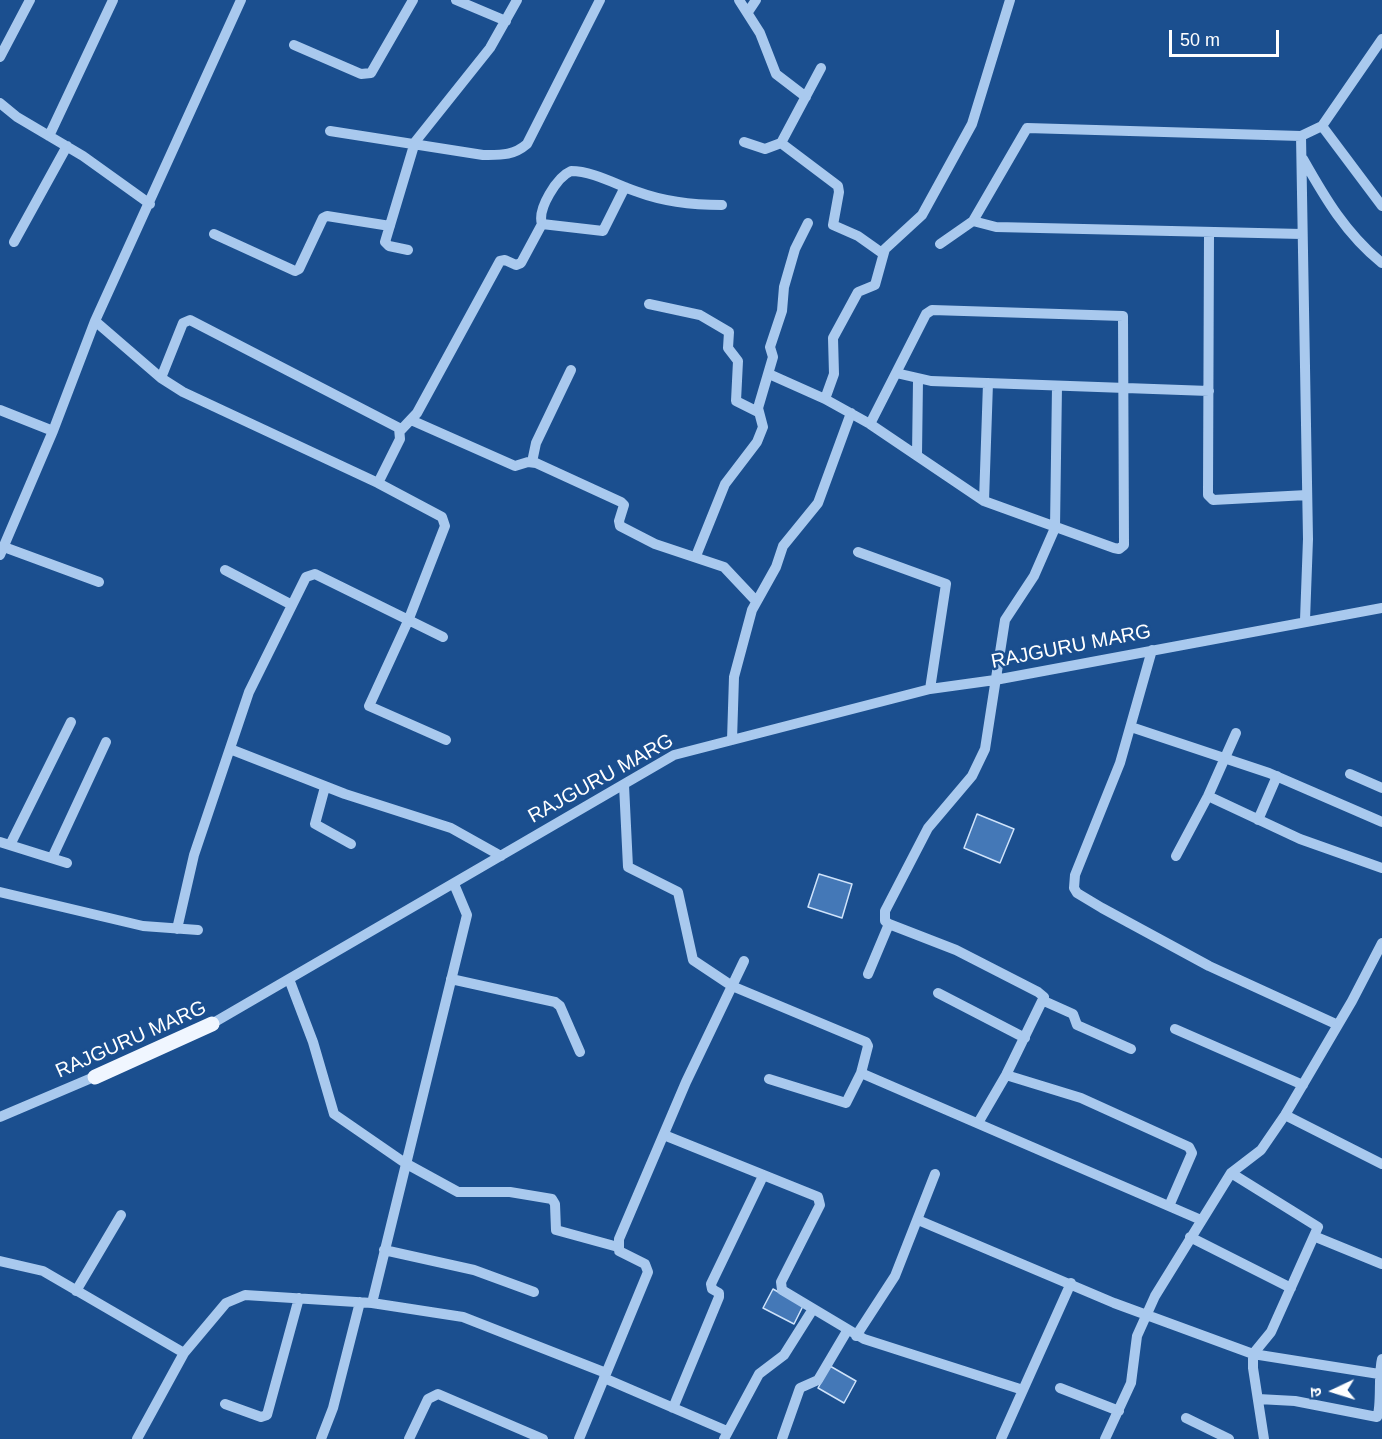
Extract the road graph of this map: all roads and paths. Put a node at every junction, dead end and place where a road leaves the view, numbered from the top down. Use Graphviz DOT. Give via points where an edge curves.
graph roads {
  1 [pos="30,0"];
  2 [pos="113,0"];
  3 [pos="241,0"];
  4 [pos="413,0"];
  5 [pos="456,0"];
  6 [pos="517,0"];
  7 [pos="600,0"];
  8 [pos="739,0"];
  9 [pos="756,0"];
  10 [pos="1010,0"];
  11 [pos="748,12"];
  12 [pos="506,21"];
  13 [pos="1382,39"];
  14 [pos="294,45"];
  15 [pos="0,57"];
  16 [pos="821,68"];
  17 [pos="806,97"];
  18 [pos="0,103"];
  19 [pos="1322,126"];
  20 [pos="330,131"];
  21 [pos="49,136"];
  22 [pos="1301,136"];
  23 [pos="415,142"];
  24 [pos="744,142"];
  25 [pos="781,143"];
  26 [pos="67,146"];
  27 [pos="1301,156"];
  28 [pos="625,187"];
  29 [pos="150,204"];
  30 [pos="722,205"];
  31 [pos="1382,206"];
  32 [pos="973,221"];
  33 [pos="808,223"];
  34 [pos="542,224"];
  35 [pos="390,226"];
  36 [pos="1209,232"];
  37 [pos="214,234"];
  38 [pos="1302,234"];
  39 [pos="14,243"];
  40 [pos="940,244"];
  41 [pos="408,250"];
  42 [pos="882,253"];
  43 [pos="1382,262"];
  44 [pos="649,304"];
  45 [pos="95,321"];
  46 [pos="571,370"];
  47 [pos="896,373"];
  48 [pos="769,374"];
  49 [pos="161,378"];
  50 [pos="918,380"];
  51 [pos="988,384"];
  52 [pos="1057,386"];
  53 [pos="1123,388"];
  54 [pos="1209,391"];
  55 [pos="825,399"];
  56 [pos="0,410"];
  57 [pos="758,412"];
  58 [pos="851,413"];
  59 [pos="411,420"];
  60 [pos="870,424"];
  61 [pos="53,431"];
  62 [pos="400,431"];
  63 [pos="917,455"];
  64 [pos="532,462"];
  65 [pos="378,483"];
  66 [pos="1307,495"];
  67 [pos="984,501"];
  68 [pos="1055,528"];
  69 [pos="2,551"];
  70 [pos="858,552"];
  71 [pos="696,556"];
  72 [pos="225,570"];
  73 [pos="99,582"];
  74 [pos="756,601"];
  75 [pos="292,605"];
  76 [pos="1382,608"];
  77 [pos="1305,620"];
  78 [pos="408,621"];
  79 [pos="443,637"];
  80 [pos="1152,650"];
  81 [pos="995,680"];
  82 [pos="930,689"];
  83 [pos="70,722"];
  84 [pos="1131,727"];
  85 [pos="1236,733"];
  86 [pos="446,740"];
  87 [pos="732,740"];
  88 [pos="106,742"];
  89 [pos="230,749"];
  90 [pos="1226,757"];
  91 [pos="1350,774"];
  92 [pos="1277,776"];
  93 [pos="624,785"];
  94 [pos="325,787"];
  95 [pos="1382,788"];
  96 [pos="1208,796"];
  97 [pos="1258,820"];
  98 [pos="1382,822"];
  99 [pos="5,844"];
  100 [pos="351,844"];
  101 [pos="501,856"];
  102 [pos="1176,856"];
  103 [pos="52,858"];
  104 [pos="67,863"];
  105 [pos="1382,868"];
  106 [pos="454,884"];
  107 [pos="0,892"];
  108 [pos="889,924"];
  109 [pos="177,929"];
  110 [pos="198,930"];
  111 [pos="1382,943"];
  112 [pos="744,961"];
  113 [pos="868,974"];
  114 [pos="289,979"];
  115 [pos="451,979"];
  116 [pos="732,986"];
  117 [pos="938,993"];
  118 [pos="1044,1000"];
  119 [pos="212,1024"];
  120 [pos="1338,1025"];
  121 [pos="1175,1029"];
  122 [pos="1025,1038"];
  123 [pos="1131,1049"];
  124 [pos="580,1052"];
  125 [pos="861,1073"];
  126 [pos="1006,1076"];
  127 [pos="95,1077"];
  128 [pos="769,1079"];
  129 [pos="1303,1085"];
  130 [pos="1285,1115"];
  131 [pos="0,1117"];
  132 [pos="978,1123"];
  133 [pos="664,1135"];
  134 [pos="405,1163"];
  135 [pos="1382,1164"];
  136 [pos="1231,1173"];
  137 [pos="936,1174"];
  138 [pos="763,1176"];
  139 [pos="1169,1206"];
  140 [pos="121,1215"];
  141 [pos="918,1220"];
  142 [pos="1201,1220"];
  143 [pos="1190,1237"];
  144 [pos="1316,1237"];
  145 [pos="618,1247"];
  146 [pos="384,1250"];
  147 [pos="0,1261"];
  148 [pos="1382,1264"];
  149 [pos="1071,1283"];
  150 [pos="1291,1288"];
  151 [pos="76,1291"];
  152 [pos="534,1292"];
  153 [pos="299,1298"];
  154 [pos="360,1302"];
  155 [pos="372,1303"];
  156 [pos="813,1309"];
  157 [pos="1146,1314"];
  158 [pos="851,1333"];
  159 [pos="184,1353"];
  160 [pos="1253,1354"];
  161 [pos="1382,1359"];
  162 [pos="1379,1374"];
  163 [pos="605,1376"];
  164 [pos="1060,1388"];
  165 [pos="1023,1390"];
  166 [pos="1258,1398"];
  167 [pos="225,1404"];
  168 [pos="673,1408"];
  169 [pos="1119,1411"];
  170 [pos="1186,1418"];
  171 [pos="725,1435"];
  172 [pos="138,1439"];
  173 [pos="321,1439"];
  174 [pos="409,1439"];
  175 [pos="543,1439"];
  176 [pos="579,1439"];
  177 [pos="782,1439"];
  178 [pos="1001,1439"];
  179 [pos="1105,1439"];
  180 [pos="1229,1439"];
  181 [pos="1264,1439"];
  1 -- 15 [label="street"];
  2 -- 21 [label="street"];
  3 -- 29 [label="street"];
  4 -- 14 [label="street" via="371,73 361,74"];
  5 -- 12 [label="street"];
  6 -- 12 [label="street"];
  7 -- 23 [label="street" via="528,144 505,156"];
  8 -- 11 [label="street"];
  9 -- 11 [label="street"];
  10 -- 42 [label="street" via="972,124 922,215"];
  11 -- 17 [label="street" via="776,74"];
  12 -- 23 [label="street" via="490,48"];
  13 -- 19 [label="street"];
  16 -- 17 [label="street"];
  17 -- 25 [label="street"];
  18 -- 21 [label="street"];
  19 -- 22 [label="street"];
  19 -- 31 [label="street"];
  20 -- 23 [label="street"];
  21 -- 26 [label="street"];
  22 -- 27 [label="street"];
  22 -- 32 [label="street" via="1027,129"];
  23 -- 35 [label="street"];
  24 -- 25 [label="street" via="765,149"];
  25 -- 42 [label="street" via="838,186 833,225"];
  26 -- 29 [label="street"];
  26 -- 39 [label="street"];
  27 -- 38 [label="street"];
  27 -- 43 [label="street" via="1348,231"];
  28 -- 30 [label="street" via="688,204"];
  28 -- 34 [label="street" via="603,231"];
  28 -- 34 [label="street" via="567,172 541,213"];
  29 -- 45 [label="street"];
  32 -- 36 [label="street" via="996,227"];
  32 -- 40 [label="street"];
  33 -- 48 [label="street" via="795,249 784,287 782,311 770,347 773,355"];
  34 -- 59 [label="street" via="521,263 500,261"];
  35 -- 37 [label="street" via="327,216 296,271"];
  35 -- 41 [label="street" via="387,245"];
  36 -- 38 [label="street"];
  36 -- 54 [label="street"];
  38 -- 66 [label="street"];
  42 -- 55 [label="street" via="875,285 858,292 833,338 834,374"];
  44 -- 57 [label="street" via="700,315 729,332 728,348 738,361 736,401"];
  45 -- 49 [label="street"];
  45 -- 61 [label="street"];
  46 -- 64 [label="street" via="536,443"];
  47 -- 50 [label="street"];
  47 -- 53 [label="street" via="926,314 932,310 1118,314 1124,319"];
  47 -- 60 [label="street"];
  48 -- 55 [label="street"];
  48 -- 57 [label="street"];
  49 -- 62 [label="street" via="183,323 190,320"];
  49 -- 65 [label="street" via="183,392"];
  50 -- 51 [label="street"];
  50 -- 63 [label="street"];
  51 -- 52 [label="street"];
  51 -- 67 [label="street"];
  52 -- 53 [label="street"];
  52 -- 68 [label="street"];
  53 -- 54 [label="street"];
  53 -- 68 [label="street" via="1124,545 1114,548"];
  54 -- 66 [label="street" via="1210,498"];
  55 -- 58 [label="street"];
  56 -- 61 [label="street"];
  57 -- 71 [label="street" via="764,422 761,435 725,484"];
  58 -- 60 [label="street"];
  58 -- 74 [label="street" via="818,503 783,546"];
  59 -- 62 [label="street"];
  59 -- 64 [label="street" via="515,466"];
  60 -- 63 [label="street"];
  61 -- 69 [label="street"];
  62 -- 65 [label="street" via="400,439"];
  63 -- 67 [label="street"];
  64 -- 71 [label="street" via="623,504 620,526 655,544"];
  65 -- 78 [label="street" via="444,522"];
  66 -- 77 [label="street"];
  67 -- 68 [label="street"];
  68 -- 81 [label="street" via="1034,576 1005,620"];
  69 -- 73 [label="street"];
  70 -- 82 [label="street" via="946,584"];
  71 -- 74 [label="street" via="724,567"];
  72 -- 75 [label="street"];
  74 -- 87 [label="street" via="734,677"];
  75 -- 78 [label="street" via="306,577 315,574"];
  75 -- 89 [label="street" via="249,692"];
  76 -- 77 [label="street, RAJGURU MARG"];
  77 -- 80 [label="street, RAJGURU MARG"];
  78 -- 79 [label="street"];
  78 -- 86 [label="street" via="369,706"];
  80 -- 81 [label="street, RAJGURU MARG"];
  80 -- 84 [label="street"];
  81 -- 82 [label="street, RAJGURU MARG"];
  81 -- 108 [label="street" via="988,738 981,759 972,776 922,837 885,912"];
  82 -- 87 [label="street, RAJGURU MARG"];
  83 -- 99 [label="street"];
  84 -- 90 [label="street"];
  84 -- 120 [label="street" via="1075,875 1077,893 1200,961"];
  85 -- 90 [label="street"];
  87 -- 93 [label="street, RAJGURU MARG" via="674,755"];
  88 -- 103 [label="street"];
  89 -- 94 [label="street"];
  89 -- 109 [label="street" via="194,855"];
  90 -- 92 [label="street"];
  90 -- 96 [label="street"];
  91 -- 95 [label="street"];
  92 -- 97 [label="street"];
  92 -- 98 [label="street"];
  93 -- 101 [label="street, RAJGURU MARG"];
  93 -- 116 [label="street" via="628,867 678,892 693,960"];
  94 -- 100 [label="street" via="315,824"];
  94 -- 101 [label="street" via="459,831"];
  96 -- 97 [label="street"];
  96 -- 102 [label="street"];
  97 -- 105 [label="street"];
  99 -- 103 [label="street"];
  101 -- 106 [label="street, RAJGURU MARG"];
  103 -- 104 [label="street"];
  106 -- 114 [label="street, RAJGURU MARG"];
  106 -- 115 [label="street" via="467,915"];
  107 -- 109 [label="street" via="143,926"];
  108 -- 113 [label="street"];
  108 -- 118 [label="street" via="956,950 1038,992"];
  109 -- 110 [label="street"];
  111 -- 120 [label="street"];
  112 -- 116 [label="street"];
  114 -- 119 [label="street, RAJGURU MARG"];
  114 -- 134 [label="street" via="334,1114"];
  115 -- 124 [label="street" via="555,1002"];
  115 -- 134 [label="street"];
  116 -- 125 [label="street" via="866,1042 868,1051"];
  116 -- 133 [label="street"];
  117 -- 122 [label="street"];
  118 -- 122 [label="street"];
  118 -- 123 [label="street" via="1073,1014 1077,1025"];
  119 -- 127 [label="main road"];
  120 -- 129 [label="street"];
  121 -- 129 [label="street"];
  122 -- 126 [label="street"];
  125 -- 128 [label="street" via="846,1103"];
  125 -- 132 [label="street"];
  126 -- 132 [label="street"];
  126 -- 139 [label="street" via="1081,1098 1189,1147 1191,1153"];
  127 -- 131 [label="street, RAJGURU MARG"];
  129 -- 130 [label="street"];
  130 -- 135 [label="street"];
  130 -- 136 [label="street" via="1261,1150"];
  132 -- 139 [label="street"];
  133 -- 138 [label="street"];
  133 -- 145 [label="street"];
  134 -- 145 [label="street" via="458,1192 510,1192 552,1199 556,1230"];
  134 -- 146 [label="street"];
  136 -- 142 [label="street"];
  136 -- 144 [label="street" via="1317,1225"];
  137 -- 141 [label="street"];
  138 -- 156 [label="street" via="820,1199 780,1286"];
  138 -- 168 [label="street" via="711,1284 719,1297"];
  139 -- 142 [label="street"];
  140 -- 151 [label="street"];
  141 -- 149 [label="street"];
  141 -- 158 [label="street" via="895,1276"];
  142 -- 143 [label="street"];
  143 -- 150 [label="street"];
  143 -- 157 [label="street"];
  144 -- 148 [label="street"];
  144 -- 150 [label="street"];
  145 -- 163 [label="street" via="645,1264 648,1272"];
  146 -- 152 [label="street" via="474,1270"];
  146 -- 155 [label="street"];
  147 -- 151 [label="street" via="43,1271"];
  149 -- 157 [label="street"];
  149 -- 165 [label="street"];
  150 -- 160 [label="street" via="1271,1332"];
  151 -- 159 [label="street"];
  153 -- 154 [label="street"];
  153 -- 159 [label="street" via="245,1295 226,1303"];
  153 -- 167 [label="street" via="267,1415 261,1417"];
  154 -- 155 [label="street"];
  154 -- 173 [label="street" via="333,1408"];
  155 -- 163 [label="street" via="463,1317"];
  156 -- 158 [label="street"];
  156 -- 171 [label="street" via="784,1355 759,1374"];
  157 -- 160 [label="street"];
  157 -- 169 [label="street" via="1137,1336 1134,1373"];
  158 -- 165 [label="street"];
  158 -- 177 [label="street" via="818,1380 800,1388"];
  159 -- 172 [label="street"];
  160 -- 162 [label="street"];
  160 -- 166 [label="street"];
  161 -- 162 [label="street"];
  162 -- 166 [label="street" via="1377,1417"];
  163 -- 168 [label="street"];
  163 -- 176 [label="street"];
  164 -- 169 [label="street"];
  165 -- 178 [label="street"];
  166 -- 181 [label="street"];
  168 -- 171 [label="street"];
  169 -- 179 [label="street"];
  170 -- 180 [label="street"];
  174 -- 175 [label="street" via="428,1399 438,1394"];
}
